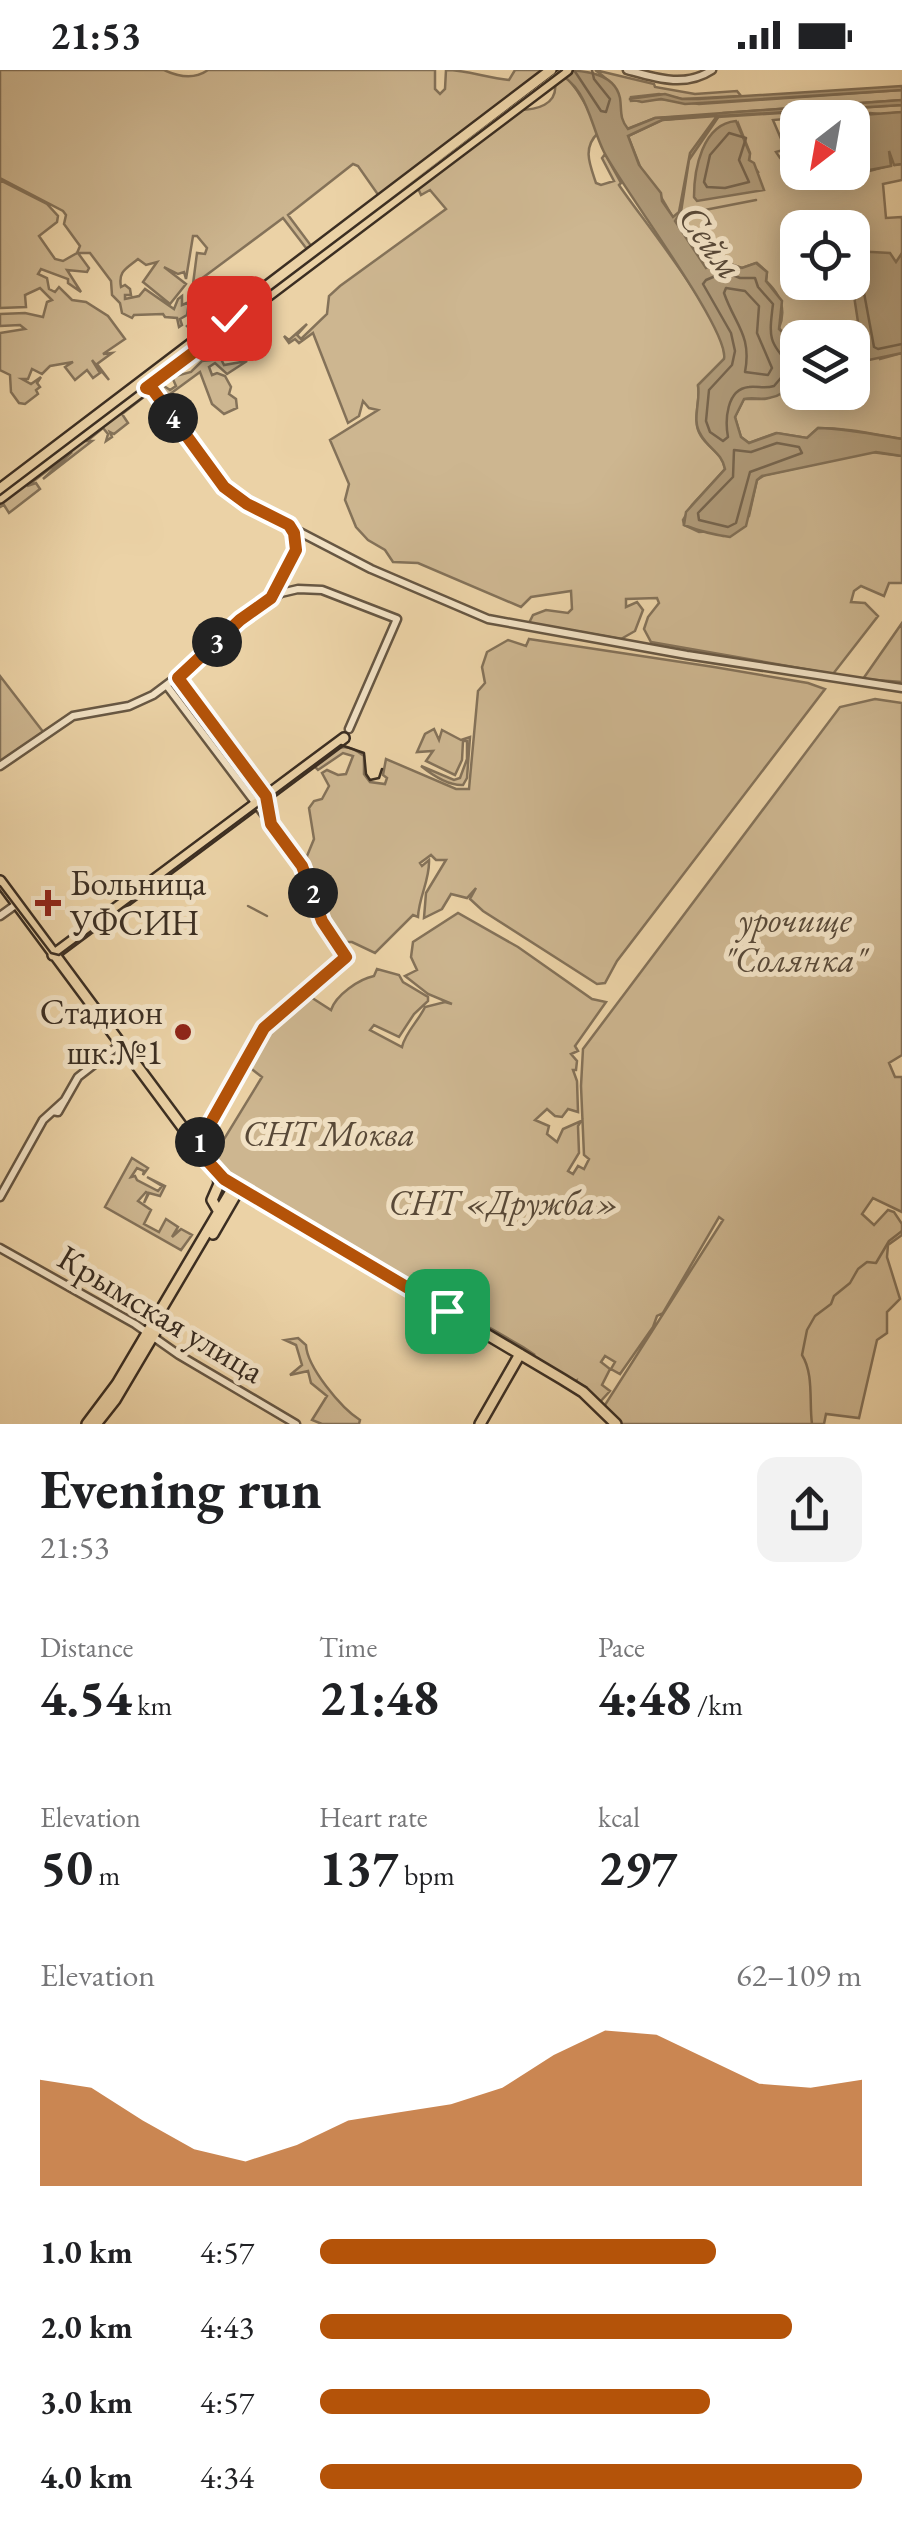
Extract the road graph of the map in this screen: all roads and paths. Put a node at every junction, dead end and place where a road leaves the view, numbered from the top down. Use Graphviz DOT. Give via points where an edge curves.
graph roads {
  1 [pos="551,70"];
  2 [pos="567,70"];
  3 [pos="627,70"];
  4 [pos="712,70"];
  5 [pos="543,82"];
  6 [pos="222,326"];
  7 [pos="146,388"];
  8 [pos="106,413"];
  9 [pos="0,489"];
  10 [pos="0,498"];
  11 [pos="292,528"];
  12 [pos="271,598"];
  13 [pos="178,678"];
  14 [pos="167,686"];
  15 [pos="902,688"];
  16 [pos="346,733"];
  17 [pos="0,766"];
  18 [pos="266,796"];
  19 [pos="255,804"];
  20 [pos="268,820"];
  21 [pos="0,885"];
  22 [pos="14,906"];
  23 [pos="0,916"];
  24 [pos="52,955"];
  25 [pos="119,1045"];
  26 [pos="194,1146"];
  27 [pos="218,1179"];
  28 [pos="237,1187"];
  29 [pos="0,1196"];
  30 [pos="222,1210"];
  31 [pos="0,1248"];
  32 [pos="151,1334"];
  33 [pos="522,1355"];
  34 [pos="86,1424"];
  35 [pos="96,1424"];
  36 [pos="296,1424"];
  37 [pos="482,1424"];
  38 [pos="616,1424"];
  1 -- 5 [label="main road"];
  2 -- 5 [label="main road"];
  3 -- 4 [label="street" via="676,81"];
  5 -- 6 [label="main road"];
  6 -- 7 [label="main road"];
  6 -- 8 [label="main road"];
  7 -- 8 [label="main road"];
  7 -- 11 [label="street" via="224,487"];
  8 -- 9 [label="main road"];
  8 -- 10 [label="main road"];
  11 -- 12 [label="street" via="296,550"];
  11 -- 15 [label="street" via="488,618"];
  12 -- 13 [label="street"];
  12 -- 16 [label="street" via="322,590 397,619"];
  13 -- 14 [label="street"];
  13 -- 18 [label="street"];
  14 -- 17 [label="street" via="136,704 63,720"];
  14 -- 19 [label="street"];
  16 -- 18 [label="main road"];
  18 -- 19 [label="main road"];
  18 -- 20 [label="street"];
  19 -- 20 [label="street"];
  19 -- 24 [label="main road"];
  20 -- 26 [label="street" via="306,873 322,921 345,959 264,1028"];
  21 -- 22 [label="main road"];
  21 -- 24 [label="main road"];
  22 -- 23 [label="street"];
  22 -- 24 [label="main road"];
  24 -- 25 [label="main road"];
  25 -- 26 [label="main road"];
  25 -- 29 [label="street" via="78,1076 43,1120"];
  26 -- 27 [label="main road"];
  27 -- 28 [label="main road"];
  27 -- 30 [label="main road" via="212,1200"];
  28 -- 30 [label="main road"];
  28 -- 33 [label="main road"];
  30 -- 32 [label="main road"];
  31 -- 32 [label="street, Крымская улица"];
  32 -- 34 [label="main road"];
  32 -- 35 [label="main road"];
  32 -- 36 [label="street, Крымская улица"];
  33 -- 37 [label="main road"];
  33 -- 38 [label="main road" via="583,1392"];
}
